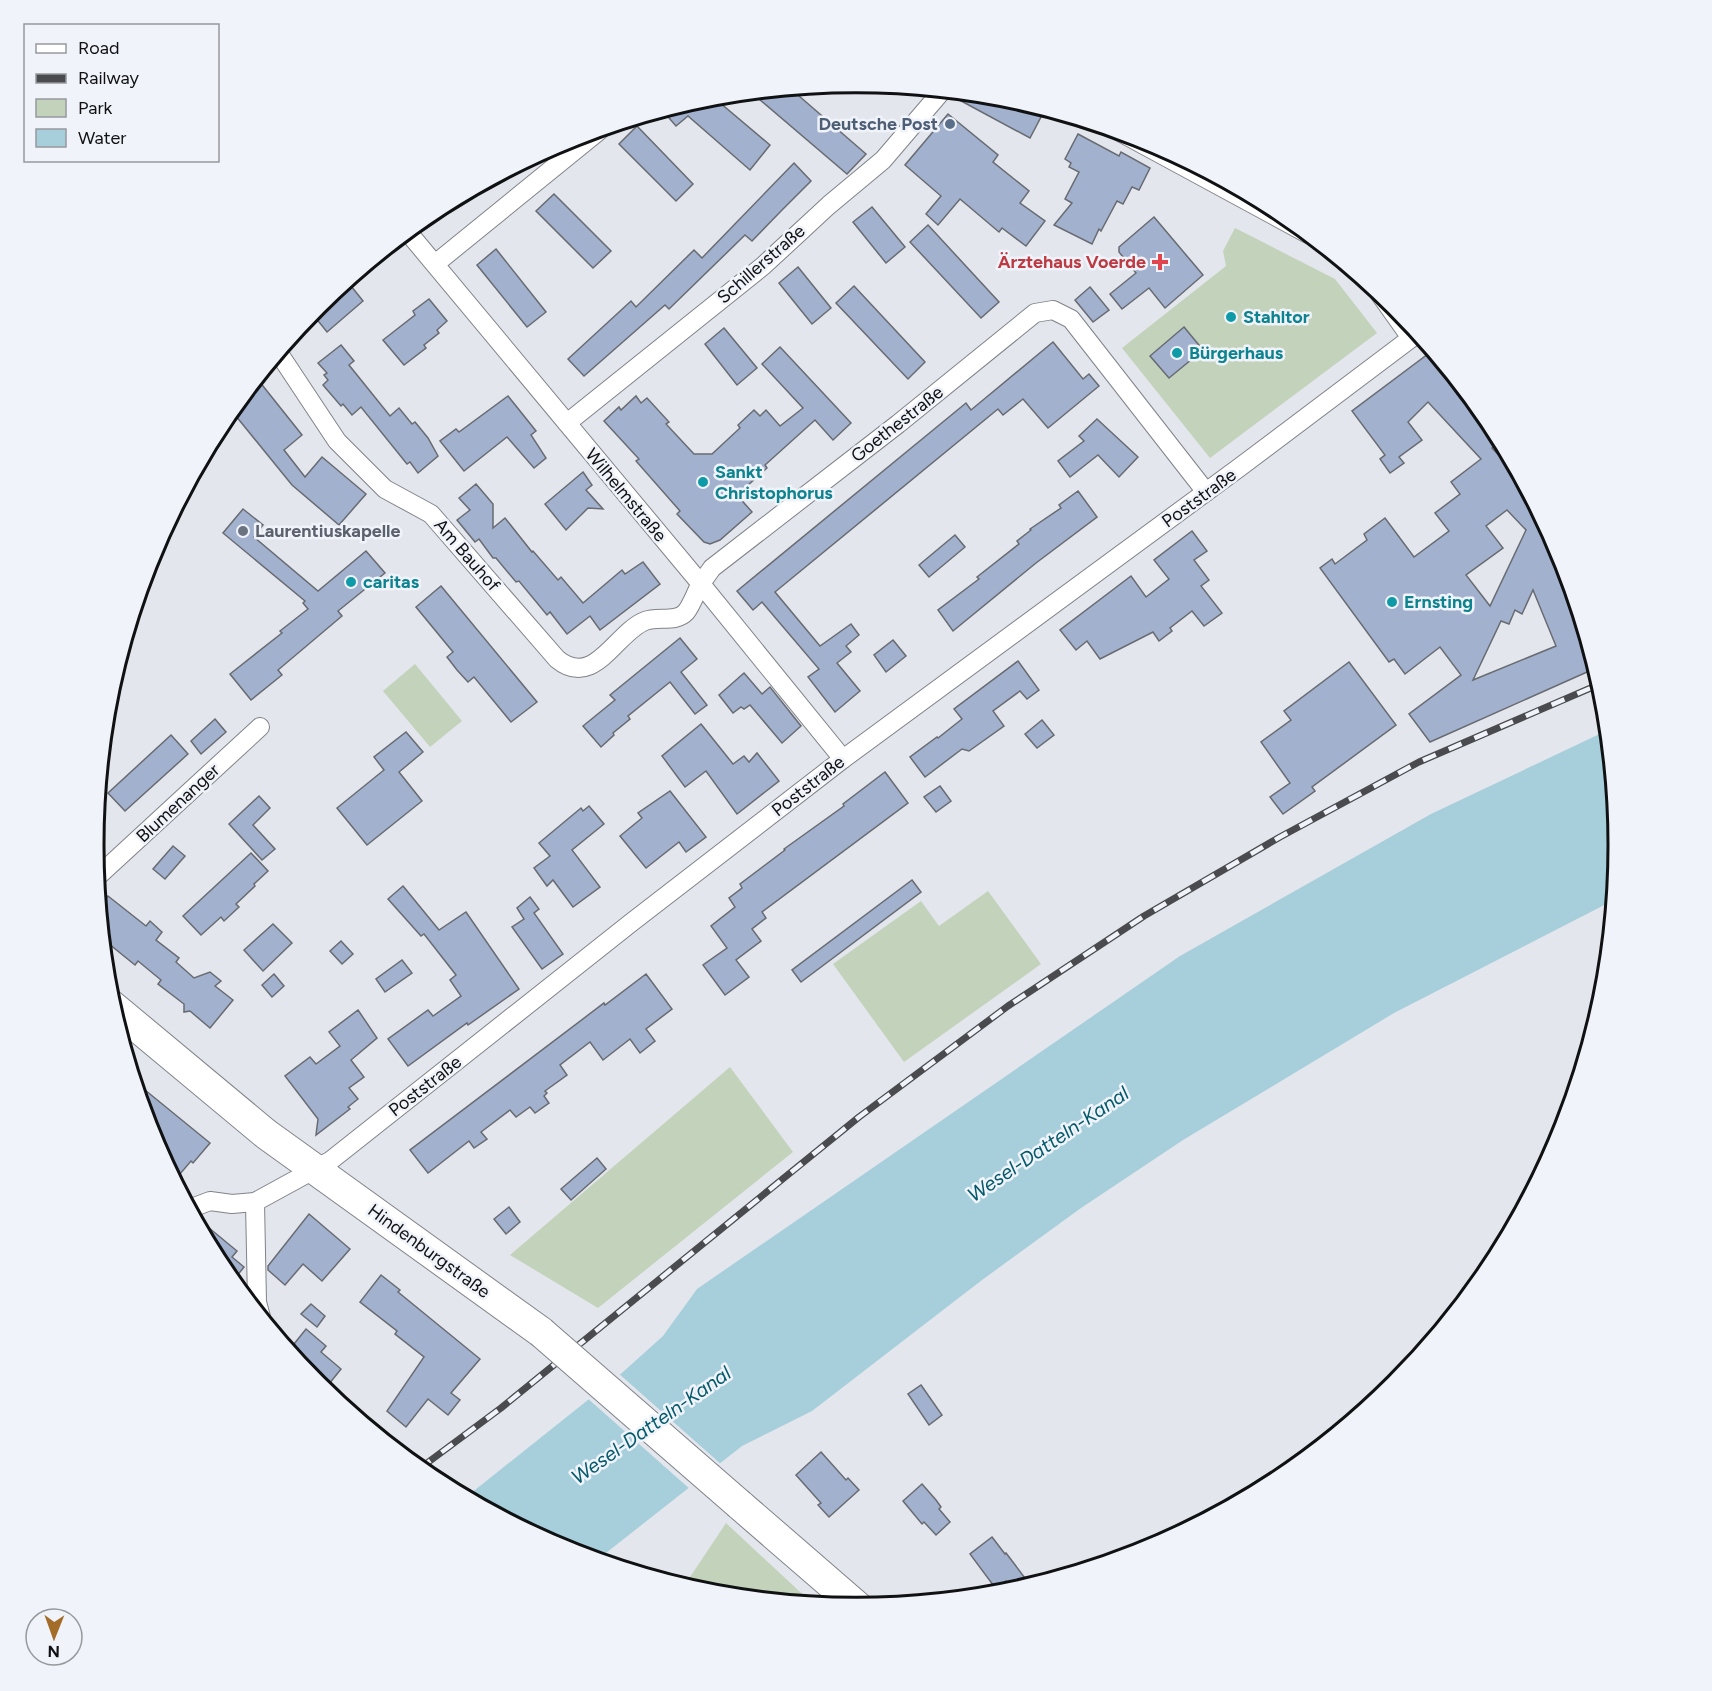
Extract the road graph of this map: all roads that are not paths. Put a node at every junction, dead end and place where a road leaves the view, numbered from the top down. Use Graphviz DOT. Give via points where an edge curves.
graph roads {
  1 [pos="936,98"];
  2 [pos="582,145"];
  3 [pos="413,238"];
  4 [pos="435,264"];
  5 [pos="1411,337"];
  6 [pos="283,358"];
  7 [pos="567,423"];
  8 [pos="1206,492"];
  9 [pos="701,584"];
  10 [pos="557,659"];
  11 [pos="260,727"];
  12 [pos="843,759"];
  13 [pos="104,870"];
  14 [pos="123,1015"];
  15 [pos="316,1169"];
  16 [pos="255,1202"];
  17 [pos="196,1207"];
  18 [pos="257,1301"];
  19 [pos="847,1598"];
  1 -- 7 [label="street, Schillerstraße" via="883,160 763,266"];
  2 -- 4 [label="street"];
  3 -- 4 [label="street, Wilhelmstraße"];
  4 -- 7 [label="street, Wilhelmstraße"];
  5 -- 8 [label="street, Poststraße"];
  6 -- 10 [label="street, Am Bauhof" via="337,441 385,489 431,514"];
  7 -- 9 [label="street, Wilhelmstraße"];
  8 -- 9 [label="street, Goethestraße" via="1071,319 1053,310 1035,314 712,568"];
  8 -- 12 [label="street, Poststraße"];
  9 -- 10 [label="street, Goethestraße" via="685,613 643,621 596,663 580,669 567,667"];
  9 -- 12 [label="street, Wilhelmstraße"];
  11 -- 13 [label="street, Blumenanger"];
  12 -- 15 [label="street, Poststraße"];
  14 -- 15 [label="main road, Hindenburgstraße" via="266,1134"];
  15 -- 16 [label="street, Poststraße"];
  15 -- 19 [label="main road, Hindenburgstraße, bridge" via="541,1332"];
  16 -- 17 [label="street, Poststraße" via="210,1202"];
  16 -- 18 [label="street"];
}
